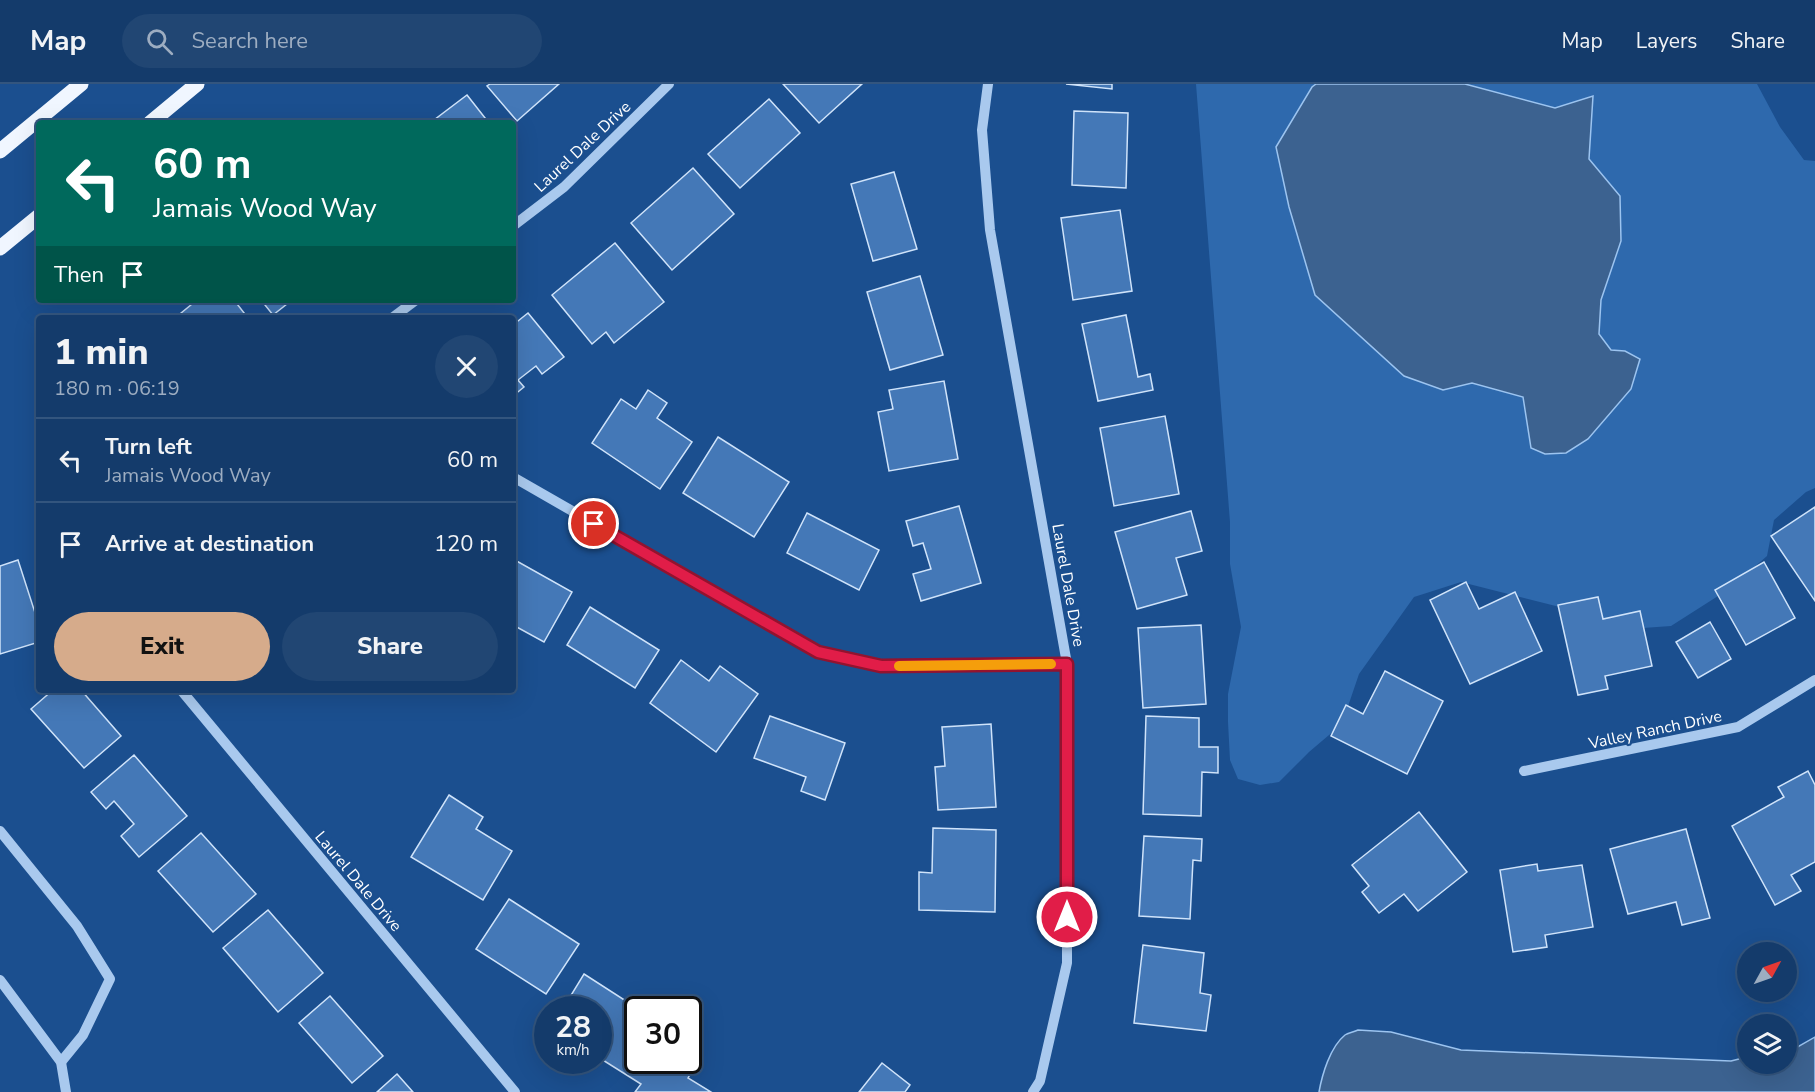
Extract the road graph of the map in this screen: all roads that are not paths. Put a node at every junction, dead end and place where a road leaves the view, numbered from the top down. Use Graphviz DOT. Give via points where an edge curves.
graph roads {
  1 [pos="81,84"];
  2 [pos="197,84"];
  3 [pos="669,84"];
  4 [pos="988,84"];
  5 [pos="38,120"];
  6 [pos="154,120"];
  7 [pos="36,122"];
  8 [pos="0,152"];
  9 [pos="36,218"];
  10 [pos="516,224"];
  11 [pos="0,248"];
  12 [pos="412,303"];
  13 [pos="396,315"];
  14 [pos="516,479"];
  15 [pos="1067,664"];
  16 [pos="1815,680"];
  17 [pos="183,693"];
  18 [pos="1524,771"];
  19 [pos="0,831"];
  20 [pos="0,980"];
  21 [pos="61,1062"];
  22 [pos="66,1092"];
  23 [pos="515,1092"];
  24 [pos="1033,1092"];
  1 -- 5 [label="main road"];
  2 -- 6 [label="main road"];
  3 -- 10 [label="street, Laurel Dale Drive" via="564,187"];
  4 -- 15 [label="street, Laurel Dale Drive" via="982,130 990,230"];
  7 -- 8 [label="main road"];
  9 -- 11 [label="main road"];
  12 -- 13 [label="street"];
  14 -- 15 [label="street" via="818,652 881,666"];
  15 -- 24 [label="street, Laurel Dale Drive" via="1067,963 1040,1081"];
  16 -- 18 [label="street, Valley Ranch Drive" via="1738,727"];
  17 -- 23 [label="street, Laurel Dale Drive"];
  19 -- 21 [label="street" via="77,926 110,979 83,1035"];
  20 -- 21 [label="street"];
  21 -- 22 [label="street"];
}
